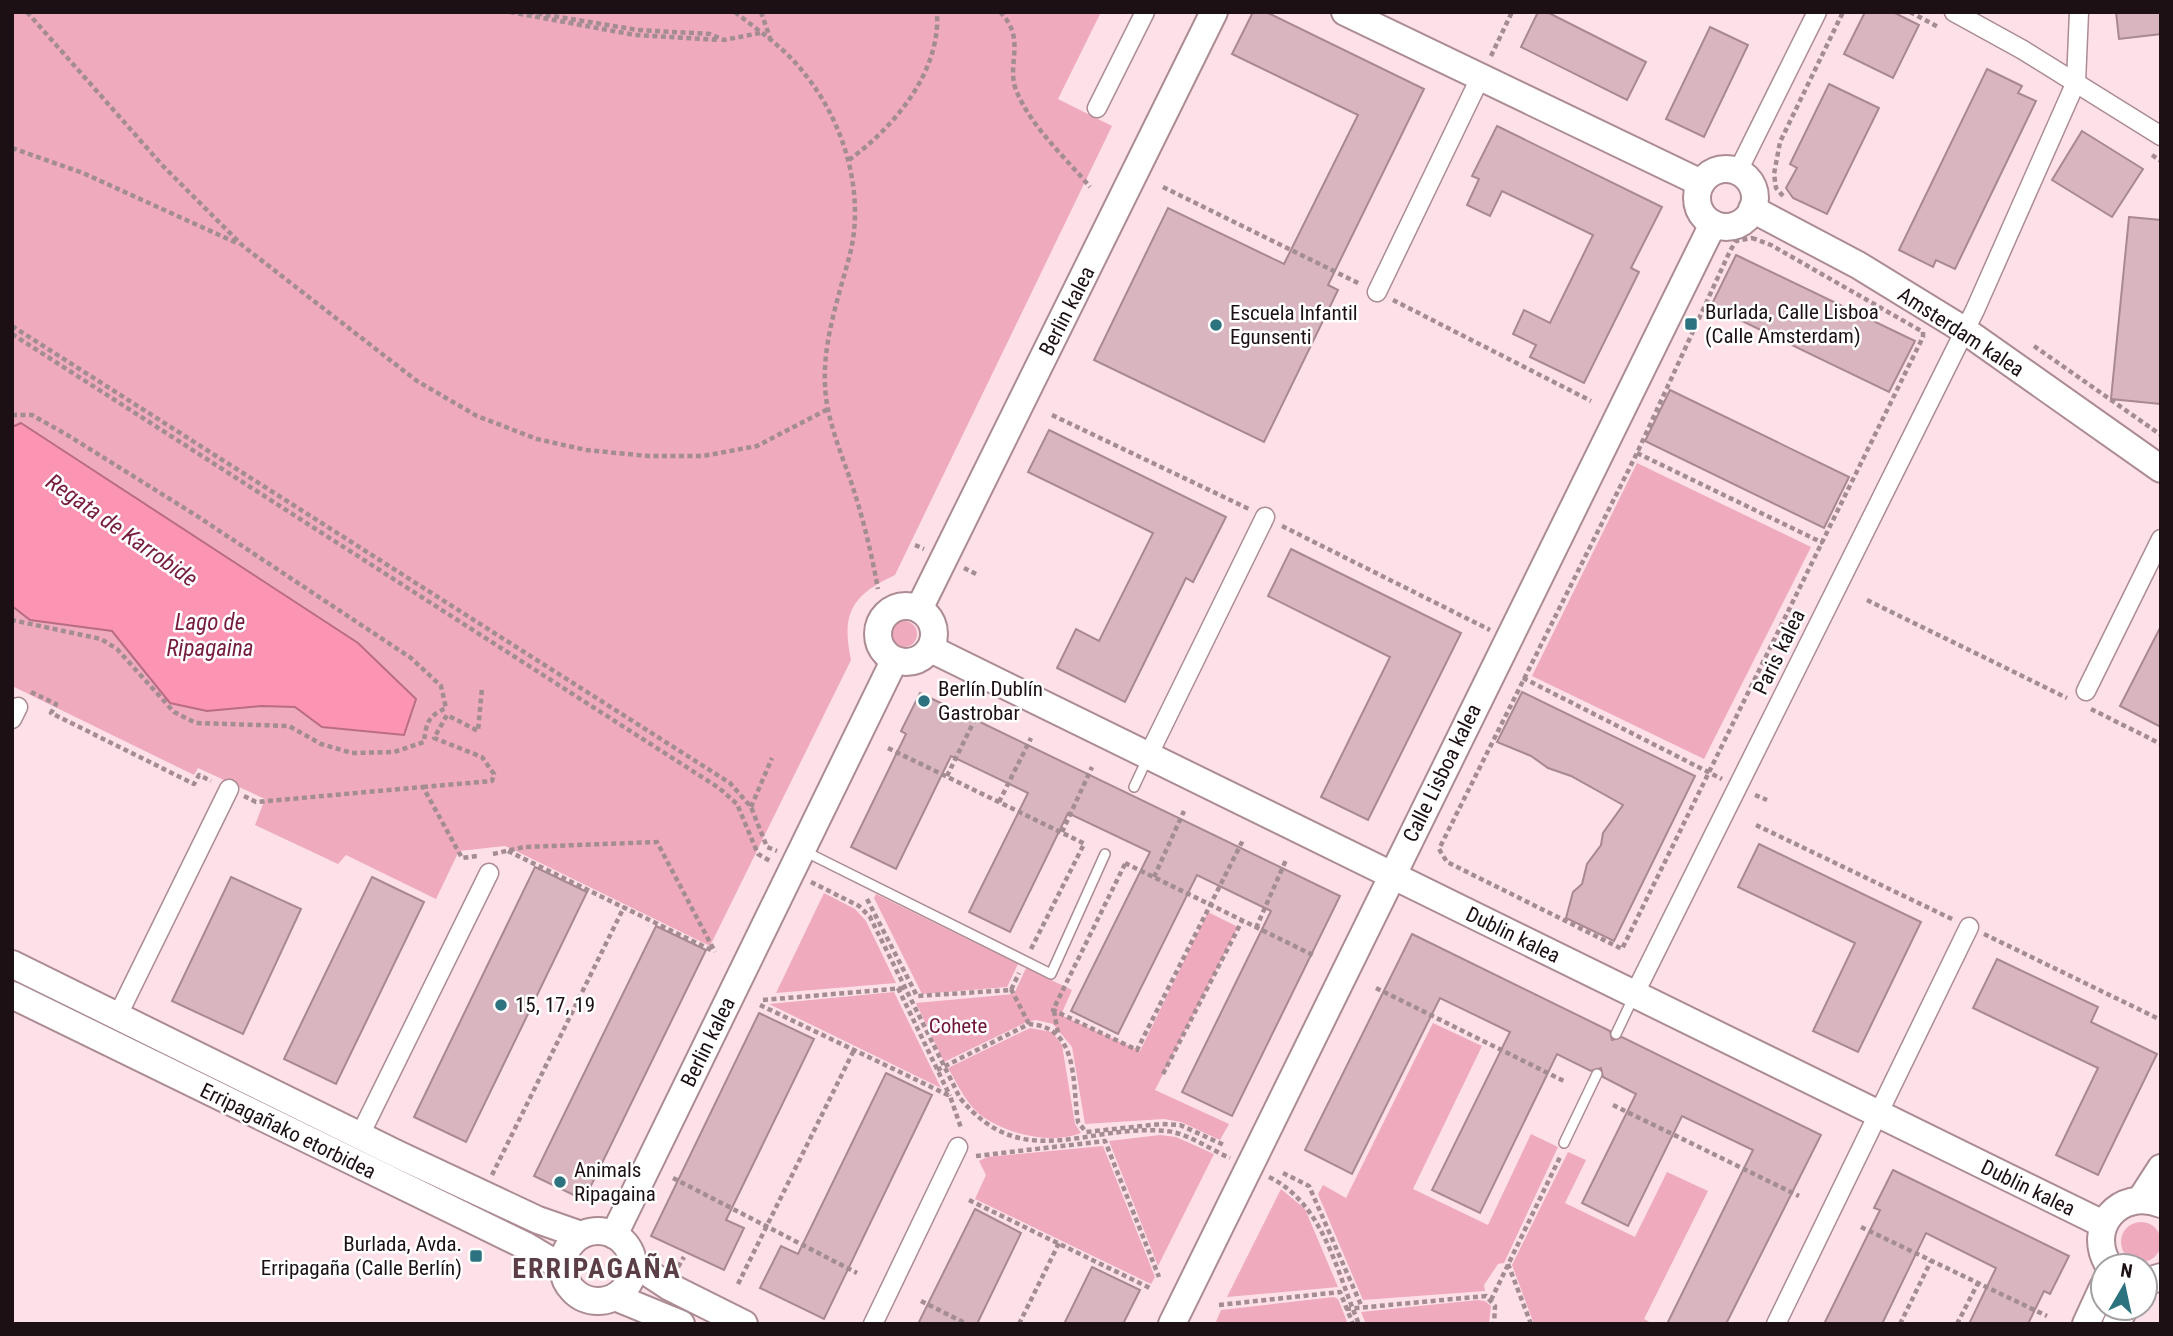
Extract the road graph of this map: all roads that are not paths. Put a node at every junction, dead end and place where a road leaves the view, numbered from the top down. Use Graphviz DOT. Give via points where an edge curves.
graph roads {
  1 [pos="1145,12"];
  2 [pos="1214,12"];
  3 [pos="1345,12"];
  4 [pos="1818,12"];
  5 [pos="1954,12"];
  6 [pos="2079,12"];
  7 [pos="1486,67"];
  8 [pos="2076,82"];
  9 [pos="1097,108"];
  10 [pos="2161,136"];
  11 [pos="1738,172"];
  12 [pos="1701,183"];
  13 [pos="1752,209"];
  14 [pos="1713,224"];
  15 [pos="1377,292"];
  16 [pos="1964,330"];
  17 [pos="2161,469"];
  18 [pos="1265,517"];
  19 [pos="2161,539"];
  20 [pos="919,609"];
  21 [pos="931,649"];
  22 [pos="894,661"];
  23 [pos="2085,691"];
  24 [pos="1148,756"];
  25 [pos="1134,787"];
  26 [pos="229,789"];
  27 [pos="1105,854"];
  28 [pos="796,861"];
  29 [pos="489,873"];
  30 [pos="1392,875"];
  31 [pos="1969,927"];
  32 [pos="12,964"];
  33 [pos="12,995"];
  34 [pos="1634,995"];
  35 [pos="118,1015"];
  36 [pos="1616,1034"];
  37 [pos="1597,1074"];
  38 [pos="1879,1115"];
  39 [pos="360,1135"];
  40 [pos="1564,1143"];
  41 [pos="964,1145"];
  42 [pos="2161,1168"];
  43 [pos="2151,1201"];
  44 [pos="2102,1224"];
  45 [pos="581,1235"];
  46 [pos="614,1235"];
  47 [pos="2101,1252"];
  48 [pos="633,1263"];
  49 [pos="563,1268"];
  50 [pos="615,1297"];
  51 [pos="681,1324"];
  52 [pos="744,1324"];
  53 [pos="873,1324"];
  54 [pos="1172,1324"];
  55 [pos="1776,1324"];
  1 -- 9 [label="street"];
  2 -- 20 [label="street, Berlin kalea"];
  3 -- 7 [label="street"];
  4 -- 11 [label="street"];
  5 -- 8 [label="street"];
  6 -- 8 [label="street"];
  7 -- 12 [label="street"];
  7 -- 15 [label="street"];
  8 -- 10 [label="street"];
  8 -- 16 [label="street, Paris kalea"];
  11 -- 12 [label="street" via="1717,170"];
  11 -- 13 [label="street" via="1753,187"];
  12 -- 14 [label="street" via="1698,206"];
  13 -- 14 [label="street" via="1735,225"];
  13 -- 16 [label="street, Amsterdam kalea" via="1858,265"];
  14 -- 30 [label="street, Calle Lisboa kalea"];
  16 -- 17 [label="street, Amsterdam kalea"];
  16 -- 34 [label="street, Paris kalea"];
  18 -- 24 [label="street"];
  19 -- 23 [label="street"];
  20 -- 21 [label="street" via="934,626"];
  20 -- 22 [label="street" via="904,606 890,610 880,622 877,637 882,652"];
  21 -- 22 [label="street" via="921,659"];
  21 -- 24 [label="street, Dublin kalea"];
  22 -- 28 [label="street, Berlin kalea"];
  24 -- 25 [label="lane"];
  24 -- 30 [label="street, Dublin kalea"];
  26 -- 35 [label="street"];
  27 -- 28 [label="lane" via="1051,974"];
  28 -- 46 [label="street, Berlin kalea"];
  29 -- 39 [label="street, Erripagañako etorbidea"];
  30 -- 34 [label="street, Dublin kalea"];
  30 -- 54 [label="street, Calle Lisboa kalea"];
  31 -- 38 [label="street"];
  32 -- 35 [label="street, Erripagañako etorbidea"];
  33 -- 49 [label="street, Erripagañako etorbidea"];
  34 -- 36 [label="lane"];
  34 -- 38 [label="street, Dublin kalea"];
  35 -- 39 [label="street, Erripagañako etorbidea"];
  37 -- 40 [label="lane"];
  38 -- 44 [label="street, Dublin kalea"];
  38 -- 55 [label="street"];
  39 -- 45 [label="street, Erripagañako etorbidea" via="538,1220"];
  41 -- 53 [label="street"];
  42 -- 43 [label="street"];
  43 -- 44 [label="street" via="2118,1206"];
  44 -- 47 [label="street"];
  45 -- 46 [label="street" via="598,1231"];
  45 -- 49 [label="street" via="564,1255"];
  46 -- 48 [label="street" via="630,1252"];
  48 -- 50 [label="street" via="632,1276"];
  48 -- 52 [label="street"];
  49 -- 50 [label="street" via="568,1285 581,1297 598,1301"];
  50 -- 51 [label="street"];
}
